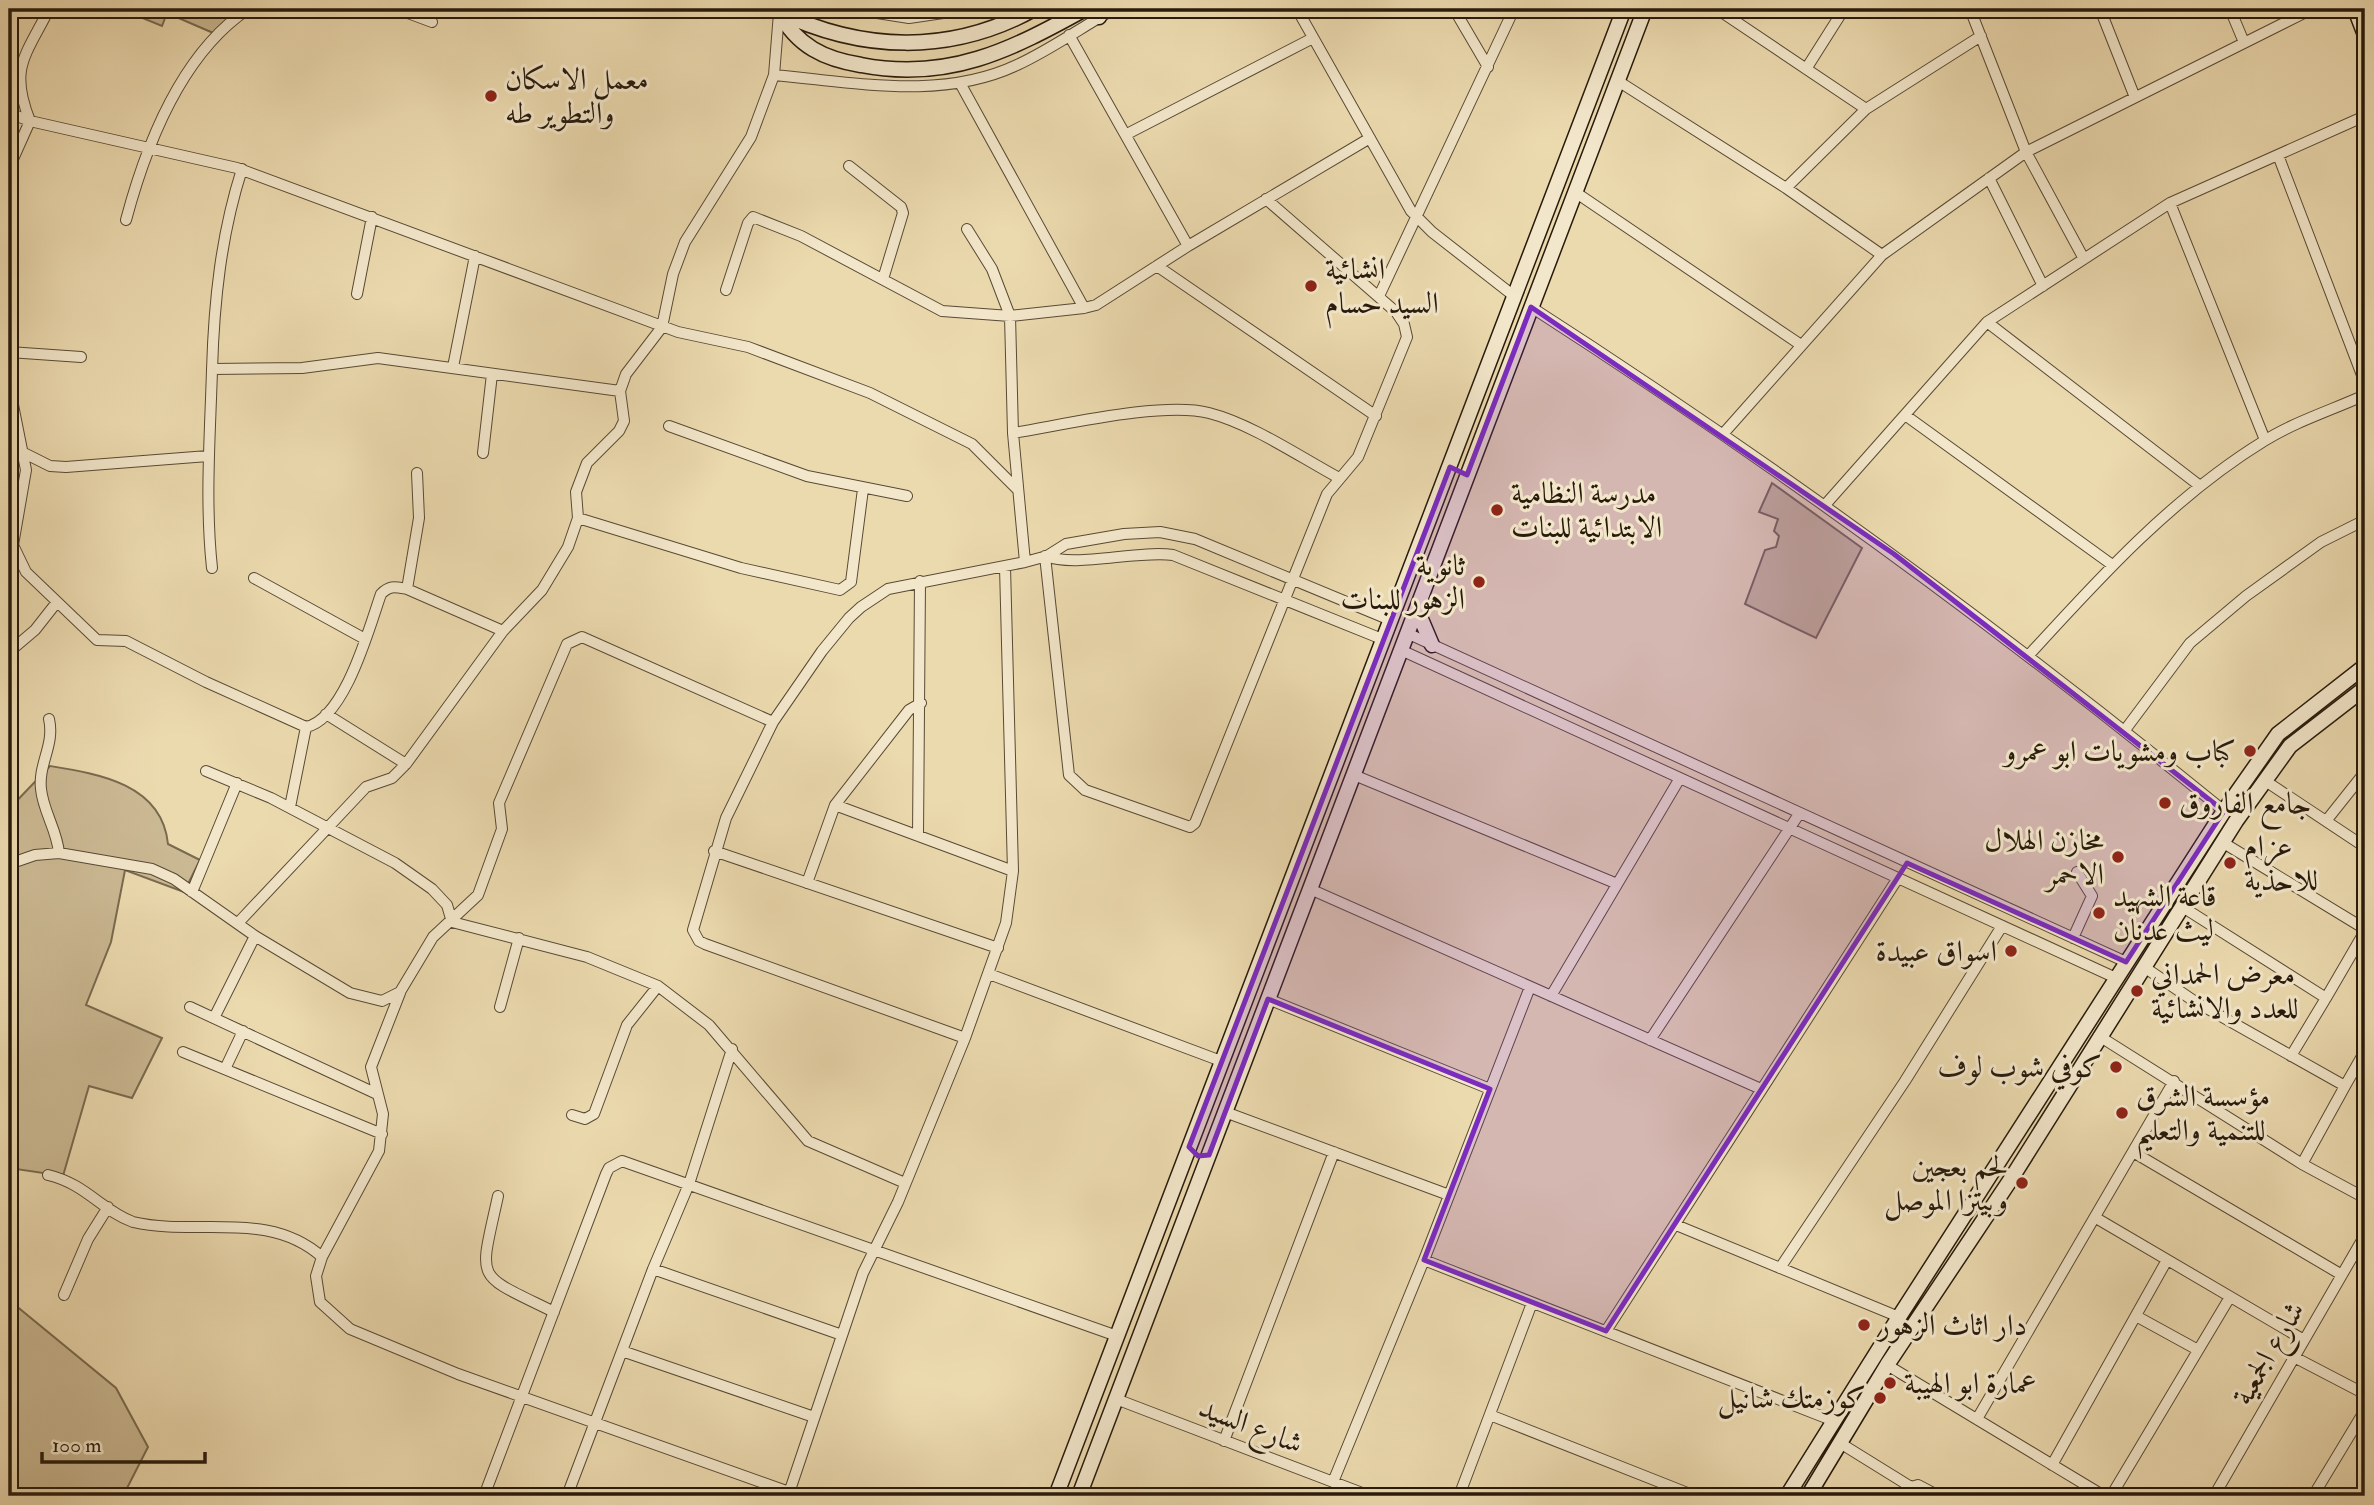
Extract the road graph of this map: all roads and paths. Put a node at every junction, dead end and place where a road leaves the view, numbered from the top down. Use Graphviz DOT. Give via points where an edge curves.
graph roads {
  1 [pos="49,9"];
  2 [pos="248,9"];
  3 [pos="397,9"];
  4 [pos="852,9"];
  5 [pos="970,9"];
  6 [pos="1034,9"];
  7 [pos="1085,9"];
  8 [pos="1114,9"];
  9 [pos="1297,9"];
  10 [pos="1454,9"];
  11 [pos="1514,9"];
  12 [pos="1624,9"];
  13 [pos="1645,9"];
  14 [pos="1717,9"];
  15 [pos="1844,9"];
  16 [pos="1970,9"];
  17 [pos="2101,9"];
  18 [pos="2230,9"];
  19 [pos="2312,9"];
  20 [pos="2355,9"];
  21 [pos="776,10"];
  22 [pos="1097,13"];
  23 [pos="432,22"];
  24 [pos="1069,35"];
  25 [pos="2365,35"];
  26 [pos="1981,36"];
  27 [pos="1313,38"];
  28 [pos="2243,40"];
  29 [pos="1488,67"];
  30 [pos="1806,69"];
  31 [pos="774,75"];
  32 [pos="1618,81"];
  33 [pos="960,83"];
  34 [pos="2134,95"];
  35 [pos="1866,109"];
  36 [pos="9,113"];
  37 [pos="2365,116"];
  38 [pos="30,121"];
  39 [pos="1127,134"];
  40 [pos="1370,138"];
  41 [pos="150,149"];
  42 [pos="2026,152"];
  43 [pos="2278,155"];
  44 [pos="849,166"];
  45 [pos="9,168"];
  46 [pos="242,169"];
  47 [pos="1989,178"];
  48 [pos="1786,188"];
  49 [pos="1575,192"];
  50 [pos="1266,199"];
  51 [pos="2170,203"];
  52 [pos="372,217"];
  53 [pos="1417,219"];
  54 [pos="126,220"];
  55 [pos="967,229"];
  56 [pos="1188,246"];
  57 [pos="1882,255"];
  58 [pos="475,256"];
  59 [pos="2084,259"];
  60 [pos="1157,265"];
  61 [pos="883,279"];
  62 [pos="2042,286"];
  63 [pos="726,290"];
  64 [pos="357,294"];
  65 [pos="1380,296"];
  66 [pos="1514,296"];
  67 [pos="1531,307"];
  68 [pos="1084,308"];
  69 [pos="1010,316"];
  70 [pos="1987,322"];
  71 [pos="662,327"];
  72 [pos="1801,345"];
  73 [pos="9,352"];
  74 [pos="81,357"];
  75 [pos="453,367"];
  76 [pos="212,369"];
  77 [pos="492,374"];
  78 [pos="2365,383"];
  79 [pos="9,385"];
  80 [pos="620,391"];
  81 [pos="2365,395"];
  82 [pos="1905,415"];
  83 [pos="1376,416"];
  84 [pos="669,426"];
  85 [pos="1013,433"];
  86 [pos="1723,433"];
  87 [pos="2265,440"];
  88 [pos="24,453"];
  89 [pos="483,453"];
  90 [pos="208,456"];
  91 [pos="1450,467"];
  92 [pos="416,473"];
  93 [pos="1468,475"];
  94 [pos="1339,478"];
  95 [pos="2200,486"];
  96 [pos="863,489"];
  97 [pos="1017,489"];
  98 [pos="907,496"];
  99 [pos="1825,505"];
  100 [pos="578,518"];
  101 [pos="2365,520"];
  102 [pos="11,546"];
  103 [pos="1046,556"];
  104 [pos="1026,562"];
  105 [pos="2111,564"];
  106 [pos="1005,567"];
  107 [pos="212,568"];
  108 [pos="254,578"];
  109 [pos="1291,579"];
  110 [pos="920,581"];
  111 [pos="407,589"];
  112 [pos="1283,598"];
  113 [pos="57,602"];
  114 [pos="1418,612"];
  115 [pos="1390,620"];
  116 [pos="503,631"];
  117 [pos="1409,634"];
  118 [pos="365,639"];
  119 [pos="1382,639"];
  120 [pos="1432,645"];
  121 [pos="1402,650"];
  122 [pos="9,652"];
  123 [pos="2029,655"];
  124 [pos="2363,677"];
  125 [pos="921,703"];
  126 [pos="326,714"];
  127 [pos="49,719"];
  128 [pos="773,722"];
  129 [pos="306,727"];
  130 [pos="2125,730"];
  131 [pos="407,764"];
  132 [pos="206,771"];
  133 [pos="2365,772"];
  134 [pos="1354,775"];
  135 [pos="1681,778"];
  136 [pos="2267,782"];
  137 [pos="237,783"];
  138 [pos="835,805"];
  139 [pos="290,807"];
  140 [pos="2224,811"];
  141 [pos="1799,814"];
  142 [pos="2326,821"];
  143 [pos="329,826"];
  144 [pos="1790,829"];
  145 [pos="918,836"];
  146 [pos="2222,842"];
  147 [pos="2365,847"];
  148 [pos="714,851"];
  149 [pos="59,853"];
  150 [pos="9,864"];
  151 [pos="1013,871"];
  152 [pos="2077,872"];
  153 [pos="1898,878"];
  154 [pos="807,883"];
  155 [pos="1615,883"];
  156 [pos="1310,889"];
  157 [pos="192,892"];
  158 [pos="2181,906"];
  159 [pos="452,922"];
  160 [pos="238,923"];
  161 [pos="2002,926"];
  162 [pos="2365,930"];
  163 [pos="256,936"];
  164 [pos="519,938"];
  165 [pos="2073,938"];
  166 [pos="998,948"];
  167 [pos="2126,962"];
  168 [pos="2144,967"];
  169 [pos="989,974"];
  170 [pos="2116,978"];
  171 [pos="658,986"];
  172 [pos="1530,987"];
  173 [pos="400,992"];
  174 [pos="1551,996"];
  175 [pos="2326,998"];
  176 [pos="1268,999"];
  177 [pos="190,1007"];
  178 [pos="500,1007"];
  179 [pos="214,1018"];
  180 [pos="243,1031"];
  181 [pos="2099,1036"];
  182 [pos="965,1038"];
  183 [pos="1650,1040"];
  184 [pos="732,1049"];
  185 [pos="2365,1051"];
  186 [pos="183,1052"];
  187 [pos="2291,1056"];
  188 [pos="1221,1061"];
  189 [pos="225,1069"];
  190 [pos="2174,1081"];
  191 [pos="2345,1086"];
  192 [pos="1490,1088"];
  193 [pos="1761,1089"];
  194 [pos="378,1094"];
  195 [pos="1225,1112"];
  196 [pos="572,1115"];
  197 [pos="382,1134"];
  198 [pos="1189,1147"];
  199 [pos="1334,1152"];
  200 [pos="2133,1152"];
  201 [pos="1209,1156"];
  202 [pos="2302,1164"];
  203 [pos="1994,1168"];
  204 [pos="48,1175"];
  205 [pos="2011,1180"];
  206 [pos="905,1183"];
  207 [pos="689,1184"];
  208 [pos="1449,1195"];
  209 [pos="498,1196"];
  210 [pos="2365,1198"];
  211 [pos="108,1207"];
  212 [pos="2096,1218"];
  213 [pos="1676,1224"];
  214 [pos="2365,1235"];
  215 [pos="874,1249"];
  216 [pos="322,1257"];
  217 [pos="1424,1260"];
  218 [pos="2167,1261"];
  219 [pos="1780,1268"];
  220 [pos="653,1269"];
  221 [pos="2342,1275"];
  222 [pos="65,1295"];
  223 [pos="2230,1297"];
  224 [pos="1532,1303"];
  225 [pos="554,1312"];
  226 [pos="2136,1316"];
  227 [pos="1899,1317"];
  228 [pos="1606,1331"];
  229 [pos="842,1335"];
  230 [pos="1117,1336"];
  231 [pos="2304,1340"];
  232 [pos="2198,1350"];
  233 [pos="622,1351"];
  234 [pos="2294,1357"];
  235 [pos="1887,1364"];
  236 [pos="2365,1394"];
  237 [pos="520,1399"];
  238 [pos="1115,1399"];
  239 [pos="2365,1410"];
  240 [pos="1490,1415"];
  241 [pos="814,1417"];
  242 [pos="1977,1419"];
  243 [pos="1834,1421"];
  244 [pos="594,1425"];
  245 [pos="1224,1441"];
  246 [pos="1840,1443"];
  247 [pos="2052,1465"];
  248 [pos="1333,1482"];
  249 [pos="1908,1492"];
  250 [pos="789,1494"];
  251 [pos="484,1496"];
  252 [pos="567,1496"];
  253 [pos="1056,1496"];
  254 [pos="1079,1496"];
  255 [pos="1370,1496"];
  256 [pos="1459,1496"];
  257 [pos="1695,1496"];
  258 [pos="1787,1496"];
  259 [pos="1808,1496"];
  260 [pos="1938,1496"];
  261 [pos="2104,1496"];
  262 [pos="2111,1496"];
  263 [pos="2214,1496"];
  264 [pos="2313,1496"];
  1 -- 38 [label="street" via="18,82"];
  2 -- 41 [label="street" via="206,47 185,76"];
  3 -- 23 [label="street"];
  4 -- 5 [label="street" via="909,18"];
  6 -- 21 [label="street" via="978,33 905,44 849,38"];
  7 -- 21 [label="street" via="985,58 914,71 885,70 819,54 791,32"];
  8 -- 22 [label="street"];
  9 -- 27 [label="street"];
  10 -- 29 [label="street"];
  11 -- 29 [label="street"];
  12 -- 66 [label="street"];
  13 -- 32 [label="street"];
  14 -- 30 [label="street"];
  15 -- 30 [label="street"];
  16 -- 26 [label="street"];
  17 -- 34 [label="street"];
  18 -- 28 [label="street"];
  19 -- 28 [label="street"];
  20 -- 25 [label="street"];
  21 -- 31 [label="street"];
  22 -- 24 [label="street"];
  24 -- 33 [label="street" via="1018,65"];
  24 -- 39 [label="street"];
  26 -- 35 [label="street"];
  26 -- 42 [label="street"];
  27 -- 39 [label="street"];
  27 -- 40 [label="street"];
  28 -- 34 [label="street"];
  29 -- 53 [label="street"];
  30 -- 35 [label="street"];
  31 -- 33 [label="street" via="906,87"];
  31 -- 71 [label="street" via="747,145 678,258"];
  32 -- 48 [label="street"];
  32 -- 49 [label="street"];
  33 -- 68 [label="street"];
  34 -- 42 [label="street"];
  35 -- 48 [label="street"];
  36 -- 38 [label="street"];
  37 -- 43 [label="street"];
  38 -- 41 [label="street"];
  38 -- 45 [label="street"];
  39 -- 56 [label="street"];
  40 -- 50 [label="street"];
  40 -- 53 [label="street"];
  41 -- 46 [label="street"];
  41 -- 54 [label="street"];
  42 -- 47 [label="street"];
  42 -- 59 [label="street"];
  43 -- 51 [label="street"];
  43 -- 78 [label="street"];
  44 -- 61 [label="street" via="904,213"];
  46 -- 52 [label="street"];
  46 -- 76 [label="street" via="222,238"];
  47 -- 57 [label="street"];
  47 -- 62 [label="street"];
  48 -- 57 [label="street"];
  49 -- 67 [label="street"];
  49 -- 72 [label="street"];
  50 -- 56 [label="street"];
  50 -- 65 [label="street"];
  51 -- 59 [label="street"];
  51 -- 87 [label="street"];
  52 -- 58 [label="street"];
  52 -- 64 [label="street"];
  53 -- 65 [label="street"];
  53 -- 66 [label="street"];
  55 -- 69 [label="street" via="992,269"];
  56 -- 60 [label="street"];
  57 -- 72 [label="street"];
  58 -- 71 [label="street"];
  58 -- 75 [label="street"];
  59 -- 62 [label="street"];
  60 -- 68 [label="street" via="1096,305"];
  60 -- 83 [label="street"];
  61 -- 63 [label="street" via="801,236 753,217"];
  61 -- 69 [label="street" via="942,311"];
  62 -- 70 [label="street"];
  65 -- 83 [label="street" via="1401,318 1407,337"];
  66 -- 91 [label="street"];
  67 -- 86 [label="street"];
  67 -- 93 [label="street"];
  68 -- 69 [label="street"];
  69 -- 85 [label="street"];
  70 -- 82 [label="street"];
  70 -- 95 [label="street"];
  71 -- 80 [label="street" via="629,366"];
  71 -- 97 [label="street" via="748,347 870,393 972,444"];
  72 -- 86 [label="street"];
  73 -- 74 [label="street"];
  75 -- 76 [label="street" via="378,358 302,369"];
  75 -- 77 [label="street"];
  76 -- 90 [label="street"];
  77 -- 80 [label="street"];
  77 -- 89 [label="street"];
  79 -- 88 [label="street"];
  80 -- 100 [label="street" via="624,421 587,463 576,492"];
  81 -- 87 [label="street"];
  82 -- 99 [label="street"];
  82 -- 105 [label="street"];
  83 -- 94 [label="street" via="1355,463"];
  84 -- 96 [label="street" via="789,470"];
  85 -- 94 [label="street" via="1166,409 1197,410 1240,425"];
  85 -- 97 [label="street"];
  86 -- 99 [label="street"];
  87 -- 95 [label="street"];
  88 -- 90 [label="street" via="50,466 66,467"];
  88 -- 102 [label="street" via="25,486"];
  90 -- 107 [label="street"];
  91 -- 93 [label="street"];
  91 -- 115 [label="street"];
  92 -- 111 [label="street" via="419,518"];
  93 -- 114 [label="street"];
  94 -- 109 [label="street" via="1327,494"];
  95 -- 105 [label="street"];
  96 -- 98 [label="street"];
  96 -- 100 [label="street" via="851,582 840,590 741,568"];
  97 -- 104 [label="street"];
  99 -- 123 [label="street"];
  100 -- 116 [label="street" via="568,547 542,590"];
  101 -- 130 [label="street" via="2321,542 2190,643"];
  102 -- 113 [label="street" via="26,572"];
  103 -- 104 [label="street"];
  103 -- 109 [label="street" via="1066,544 1160,532 1195,539"];
  103 -- 112 [label="street" via="1064,560 1143,552 1173,555"];
  103 -- 112 [label="street" via="1069,775 1085,790 1186,828 1195,823"];
  104 -- 106 [label="street"];
  105 -- 123 [label="street"];
  106 -- 110 [label="street"];
  106 -- 151 [label="street"];
  108 -- 118 [label="street"];
  109 -- 112 [label="street"];
  109 -- 115 [label="street"];
  110 -- 125 [label="street"];
  110 -- 128 [label="street" via="888,589 860,607"];
  111 -- 116 [label="street"];
  111 -- 118 [label="street" via="393,586 381,594"];
  112 -- 119 [label="street"];
  113 -- 122 [label="street" via="35,630"];
  113 -- 129 [label="street" via="97,640 126,641"];
  114 -- 117 [label="street"];
  114 -- 120 [label="street"];
  115 -- 119 [label="street"];
  116 -- 131 [label="street"];
  117 -- 120 [label="street"];
  117 -- 121 [label="street"];
  118 -- 126 [label="street" via="343,690"];
  119 -- 188 [label="street"];
  120 -- 141 [label="street"];
  121 -- 134 [label="street"];
  121 -- 135 [label="street"];
  123 -- 130 [label="street"];
  124 -- 136 [label="street" via="2290,746"];
  124 -- 140 [label="street" via="2278,734"];
  125 -- 138 [label="street" via="909,710"];
  125 -- 145 [label="street"];
  126 -- 129 [label="street"];
  126 -- 131 [label="street"];
  127 -- 149 [label="street" via="51,745 41,787"];
  128 -- 148 [label="street" via="740,785"];
  128 -- 159 [label="street" via="582,637 574,638 562,655 499,803 502,829 485,879 478,895"];
  129 -- 139 [label="street"];
  130 -- 140 [label="street"];
  131 -- 143 [label="street" via="392,778 366,788"];
  132 -- 137 [label="street"];
  133 -- 142 [label="street"];
  134 -- 155 [label="street"];
  134 -- 156 [label="street"];
  135 -- 144 [label="street"];
  135 -- 155 [label="street"];
  136 -- 142 [label="street"];
  136 -- 146 [label="street"];
  137 -- 139 [label="street"];
  137 -- 157 [label="street"];
  138 -- 145 [label="street"];
  138 -- 154 [label="street"];
  139 -- 143 [label="street"];
  140 -- 167 [label="street"];
  141 -- 144 [label="street"];
  141 -- 165 [label="street"];
  142 -- 147 [label="street"];
  143 -- 159 [label="street" via="432,889 447,905"];
  143 -- 160 [label="street"];
  144 -- 153 [label="street"];
  144 -- 183 [label="street"];
  145 -- 151 [label="street"];
  146 -- 158 [label="street"];
  146 -- 162 [label="street"];
  148 -- 154 [label="street"];
  148 -- 182 [label="street" via="694,924 699,941"];
  149 -- 150 [label="street"];
  149 -- 157 [label="street" via="141,866"];
  151 -- 166 [label="street" via="1009,910"];
  152 -- 165 [label="street" via="2092,896"];
  153 -- 161 [label="street"];
  153 -- 193 [label="street"];
  154 -- 166 [label="street"];
  155 -- 174 [label="street"];
  156 -- 172 [label="street"];
  156 -- 176 [label="street"];
  157 -- 160 [label="street"];
  158 -- 168 [label="street"];
  158 -- 175 [label="street"];
  159 -- 164 [label="street"];
  159 -- 173 [label="street" via="426,946"];
  160 -- 163 [label="street"];
  161 -- 170 [label="street"];
  161 -- 219 [label="street"];
  162 -- 175 [label="street"];
  163 -- 173 [label="street" via="361,998 382,1001"];
  163 -- 179 [label="street"];
  164 -- 171 [label="street" via="625,970"];
  164 -- 178 [label="street"];
  165 -- 167 [label="street"];
  166 -- 169 [label="street"];
  167 -- 170 [label="street"];
  168 -- 181 [label="street"];
  168 -- 187 [label="street"];
  169 -- 182 [label="street"];
  169 -- 188 [label="street"];
  170 -- 203 [label="street"];
  171 -- 184 [label="street"];
  171 -- 196 [label="street" via="626,1025 594,1114 585,1119"];
  172 -- 174 [label="street"];
  172 -- 192 [label="street"];
  173 -- 194 [label="street" via="371,1067"];
  174 -- 183 [label="street"];
  175 -- 187 [label="street"];
  176 -- 192 [label="street"];
  176 -- 195 [label="street"];
  177 -- 179 [label="street"];
  179 -- 180 [label="street"];
  180 -- 189 [label="street"];
  180 -- 194 [label="street"];
  181 -- 190 [label="street"];
  181 -- 205 [label="street"];
  182 -- 206 [label="street"];
  183 -- 193 [label="street"];
  184 -- 206 [label="street" via="808,1140"];
  184 -- 207 [label="street"];
  185 -- 191 [label="street"];
  186 -- 189 [label="street"];
  187 -- 191 [label="street"];
  188 -- 198 [label="street"];
  189 -- 197 [label="street"];
  190 -- 200 [label="street"];
  190 -- 202 [label="street"];
  191 -- 202 [label="street"];
  192 -- 208 [label="street"];
  193 -- 213 [label="street"];
  194 -- 197 [label="street"];
  195 -- 199 [label="street"];
  195 -- 201 [label="street"];
  197 -- 216 [label="street" via="376,1159"];
  198 -- 201 [label="street" via="1198,1156"];
  198 -- 230 [label="street"];
  199 -- 208 [label="street"];
  199 -- 245 [label="street"];
  200 -- 212 [label="street"];
  200 -- 221 [label="street"];
  201 -- 238 [label="street"];
  202 -- 210 [label="street"];
  203 -- 205 [label="street"];
  203 -- 227 [label="street"];
  204 -- 211 [label="street" via="73,1183"];
  205 -- 235 [label="street"];
  206 -- 215 [label="street"];
  207 -- 215 [label="street"];
  207 -- 220 [label="street"];
  207 -- 225 [label="street" via="629,1162 610,1168"];
  208 -- 217 [label="street"];
  209 -- 225 [label="street" via="485,1270 493,1282"];
  211 -- 216 [label="street" via="123,1218 144,1224 270,1229 297,1239"];
  211 -- 222 [label="street" via="88,1239"];
  212 -- 218 [label="street"];
  212 -- 242 [label="street"];
  213 -- 219 [label="street"];
  213 -- 228 [label="street"];
  214 -- 221 [label="street, شارع الجمعية"];
  215 -- 229 [label="street"];
  215 -- 230 [label="street"];
  216 -- 237 [label="street" via="316,1276 320,1302 350,1329"];
  217 -- 224 [label="street"];
  217 -- 248 [label="street"];
  218 -- 223 [label="street"];
  218 -- 226 [label="street"];
  219 -- 227 [label="street"];
  220 -- 229 [label="street"];
  220 -- 233 [label="street"];
  221 -- 231 [label="street, شارع الجمعية"];
  223 -- 231 [label="street"];
  223 -- 232 [label="street"];
  224 -- 228 [label="street"];
  224 -- 240 [label="street"];
  225 -- 237 [label="street"];
  226 -- 232 [label="street"];
  226 -- 247 [label="street"];
  227 -- 243 [label="street"];
  228 -- 243 [label="street"];
  229 -- 241 [label="street"];
  230 -- 253 [label="street"];
  231 -- 234 [label="street, شارع الجمعية"];
  232 -- 262 [label="street"];
  233 -- 241 [label="street"];
  233 -- 244 [label="street"];
  234 -- 236 [label="street"];
  234 -- 263 [label="street, شارع الجمعية"];
  235 -- 242 [label="street"];
  235 -- 246 [label="street"];
  237 -- 244 [label="street"];
  237 -- 251 [label="street"];
  238 -- 245 [label="street, شارع السيد"];
  238 -- 254 [label="street"];
  239 -- 264 [label="street"];
  240 -- 256 [label="street"];
  240 -- 257 [label="street"];
  241 -- 250 [label="street"];
  242 -- 247 [label="street"];
  243 -- 258 [label="street"];
  244 -- 250 [label="street"];
  244 -- 252 [label="street"];
  245 -- 248 [label="street, شارع السيد"];
  246 -- 249 [label="street"];
  246 -- 259 [label="street"];
  247 -- 261 [label="street"];
  248 -- 255 [label="street, شارع السيد"];
  249 -- 260 [label="street" via="1918,1485"];
}
